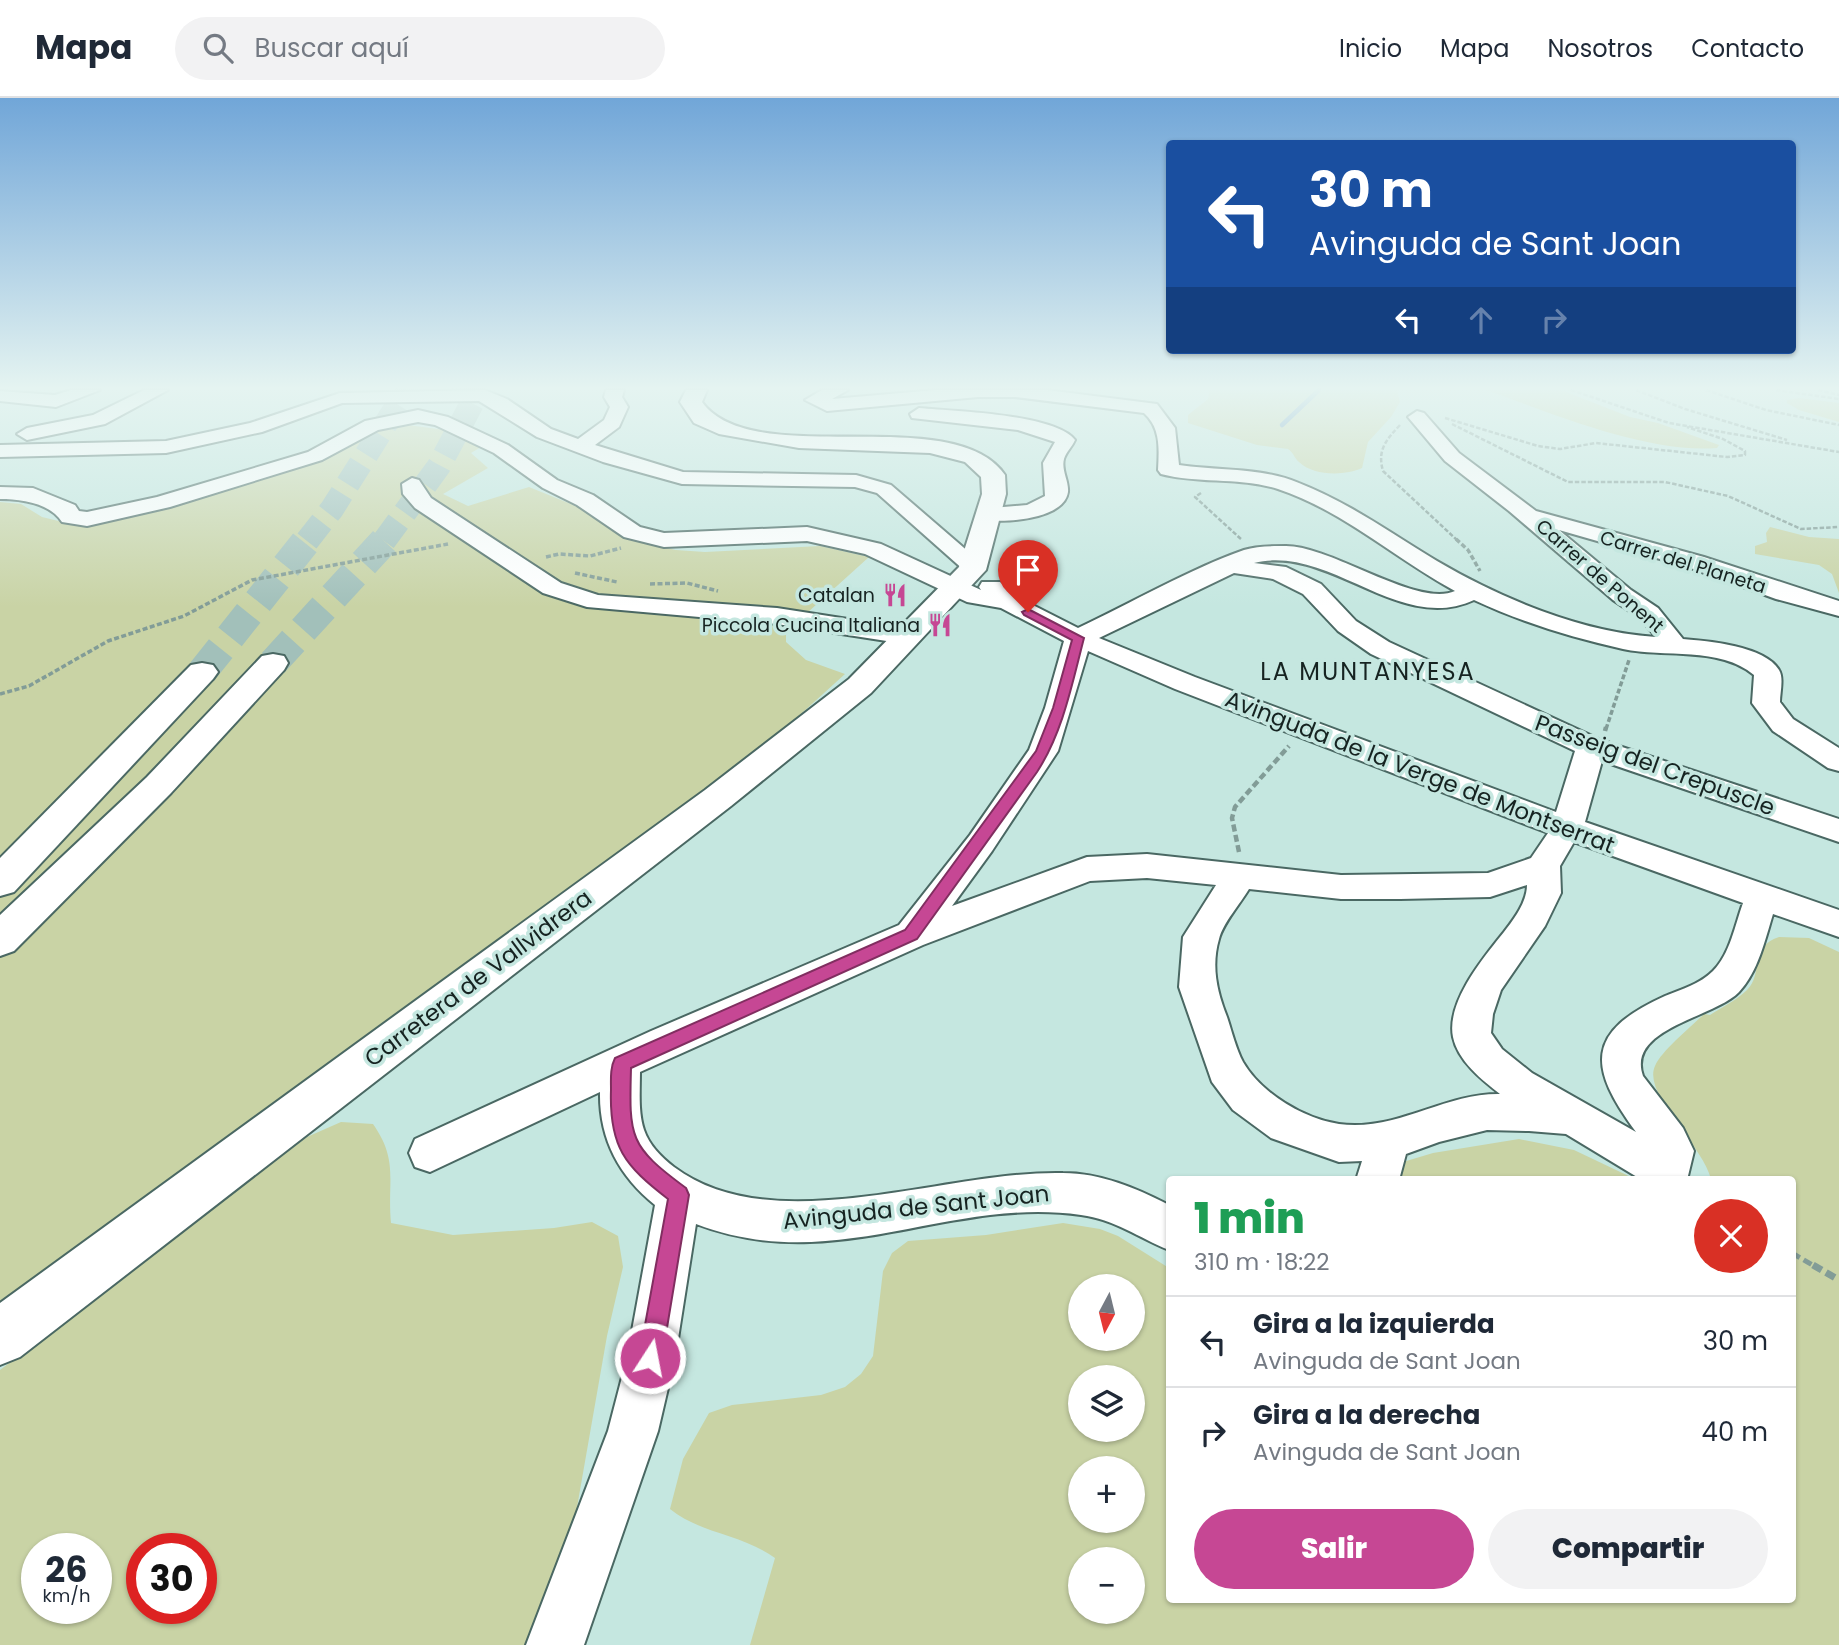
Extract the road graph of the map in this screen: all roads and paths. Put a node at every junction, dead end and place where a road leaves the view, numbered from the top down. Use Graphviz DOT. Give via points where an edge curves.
graph roads {
  1 [pos="67,462"];
  2 [pos="294,462"];
  3 [pos="523,462"];
  4 [pos="630,462"];
  5 [pos="981,462"];
  6 [pos="1054,462"];
  7 [pos="1168,462"];
  8 [pos="1381,462"];
  9 [pos="1459,462"];
  10 [pos="1525,462"];
  11 [pos="100,469"];
  12 [pos="1223,476"];
  13 [pos="412,484"];
  14 [pos="0,493"];
  15 [pos="988,513"];
  16 [pos="1528,515"];
  17 [pos="1839,527"];
  18 [pos="647,536"];
  19 [pos="487,546"];
  20 [pos="537,552"];
  21 [pos="1259,554"];
  22 [pos="1217,570"];
  23 [pos="566,572"];
  24 [pos="960,581"];
  25 [pos="626,583"];
  26 [pos="648,584"];
  27 [pos="1474,591"];
  28 [pos="1839,609"];
  29 [pos="763,614"];
  30 [pos="906,636"];
  31 [pos="1078,638"];
  32 [pos="1672,645"];
  33 [pos="1630,656"];
  34 [pos="273,663"];
  35 [pos="202,671"];
  36 [pos="0,694"];
  37 [pos="1305,730"];
  38 [pos="1591,747"];
  39 [pos="1839,761"];
  40 [pos="1567,828"];
  41 [pos="1839,831"];
  42 [pos="80,864"];
  43 [pos="1543,866"];
  44 [pos="1239,877"];
  45 [pos="0,882"];
  46 [pos="1761,899"];
  47 [pos="1839,924"];
  48 [pos="911,935"];
  49 [pos="0,940"];
  50 [pos="0,960"];
  51 [pos="621,1064"];
  52 [pos="1575,1121"];
  53 [pos="430,1153"];
  54 [pos="1383,1161"];
  55 [pos="679,1195"];
  56 [pos="1166,1227"];
  57 [pos="1796,1255"];
  58 [pos="1839,1280"];
  59 [pos="0,1337"];
  60 [pos="555,1645"];
  1 -- 11 [label="street"];
  2 -- 14 [label="street" via="87,519 70,517 67,510 25,493"];
  3 -- 18 [label="street" via="550,484 586,500 632,532"];
  4 -- 24 [label="street" via="682,478 856,481 884,489"];
  5 -- 15 [label="main road, Carretera de Vallvidrera" via="996,486"];
  6 -- 15 [label="street" via="1058,496 1054,502 1046,507"];
  7 -- 12 [label="street" via="1168,470"];
  8 -- 27 [label="path" via="1383,471 1468,550 1480,568 1482,582"];
  9 -- 16 [label="street, Carrer de Ponent"];
  10 -- 17 [label="path" via="1568,482 1665,482 1728,496 1801,529"];
  12 -- 21 [label="path" via="1195,497"];
  12 -- 27 [label="street" via="1287,485"];
  13 -- 19 [label="street" via="414,495 423,503"];
  15 -- 24 [label="main road, Carretera de Vallvidrera"];
  16 -- 28 [label="street, Carrer del Planeta" via="1696,562"];
  16 -- 32 [label="street, Carrer de Ponent" via="1649,613"];
  18 -- 20 [label="path" via="634,545 590,556 548,558"];
  18 -- 24 [label="street" via="704,540 807,534 873,549"];
  19 -- 29 [label="street" via="552,588 596,602"];
  19 -- 36 [label="path" via="417,548 382,558 320,564 249,583 185,616 89,650 39,682"];
  21 -- 22 [label="street"];
  21 -- 27 [label="street" via="1312,558 1415,598 1450,602"];
  22 -- 31 [label="street"];
  22 -- 38 [label="street, Passeig del Crepuscle" via="1278,572 1312,589 1348,626 1380,648"];
  23 -- 25 [label="path"];
  24 -- 30 [label="main road, Carretera de Vallvidrera"];
  24 -- 31 [label="street, Avinguda de la Verge de Montserrat" via="988,601 1008,602"];
  26 -- 29 [label="path" via="712,588 752,604"];
  27 -- 32 [label="street" via="1590,632 1639,644"];
  29 -- 30 [label="street"];
  30 -- 59 [label="main road, Carretera de Vallvidrera" via="860,686 718,798"];
  31 -- 37 [label="street, Avinguda de la Verge de Montserrat"];
  31 -- 48 [label="street" via="1043,751"];
  32 -- 39 [label="street, Carrer de Ponent" via="1760,664 1768,673 1766,703 1783,725"];
  33 -- 38 [label="path" via="1604,735"];
  34 -- 42 [label="main road"];
  35 -- 45 [label="main road"];
  37 -- 40 [label="street, Avinguda de la Verge de Montserrat"];
  37 -- 44 [label="path" via="1235,807 1232,818 1241,861"];
  38 -- 40 [label="street"];
  38 -- 41 [label="street, Passeig del Crepuscle"];
  40 -- 43 [label="street"];
  40 -- 46 [label="street, Avinguda de la Verge de Montserrat"];
  42 -- 49 [label="main road"];
  42 -- 50 [label="main road"];
  43 -- 44 [label="street" via="1506,881 1458,887 1341,887"];
  43 -- 52 [label="street" via="1544,893 1528,926 1484,985 1472,1036 1488,1061"];
  44 -- 48 [label="street" via="1147,866 1087,869"];
  44 -- 54 [label="street" via="1201,937 1197,987 1226,1070 1247,1098 1286,1125"];
  46 -- 47 [label="street, Avinguda de la Verge de Montserrat"];
  46 -- 52 [label="street" via="1729,978 1660,1015 1634,1032 1622,1047 1621,1078 1668,1141 1673,1151 1671,1167 1653,1164"];
  48 -- 51 [label="street"];
  51 -- 53 [label="street"];
  51 -- 55 [label="street, Avinguda de Sant Joan" via="620,1107 631,1151 642,1167"];
  52 -- 54 [label="street" via="1487,1112 1437,1124"];
  55 -- 56 [label="street, Avinguda de Sant Joan" via="754,1221 797,1223 960,1199 1065,1193 1129,1206"];
  55 -- 60 [label="street" via="633,1431"];
  57 -- 58 [label="path"];
}
